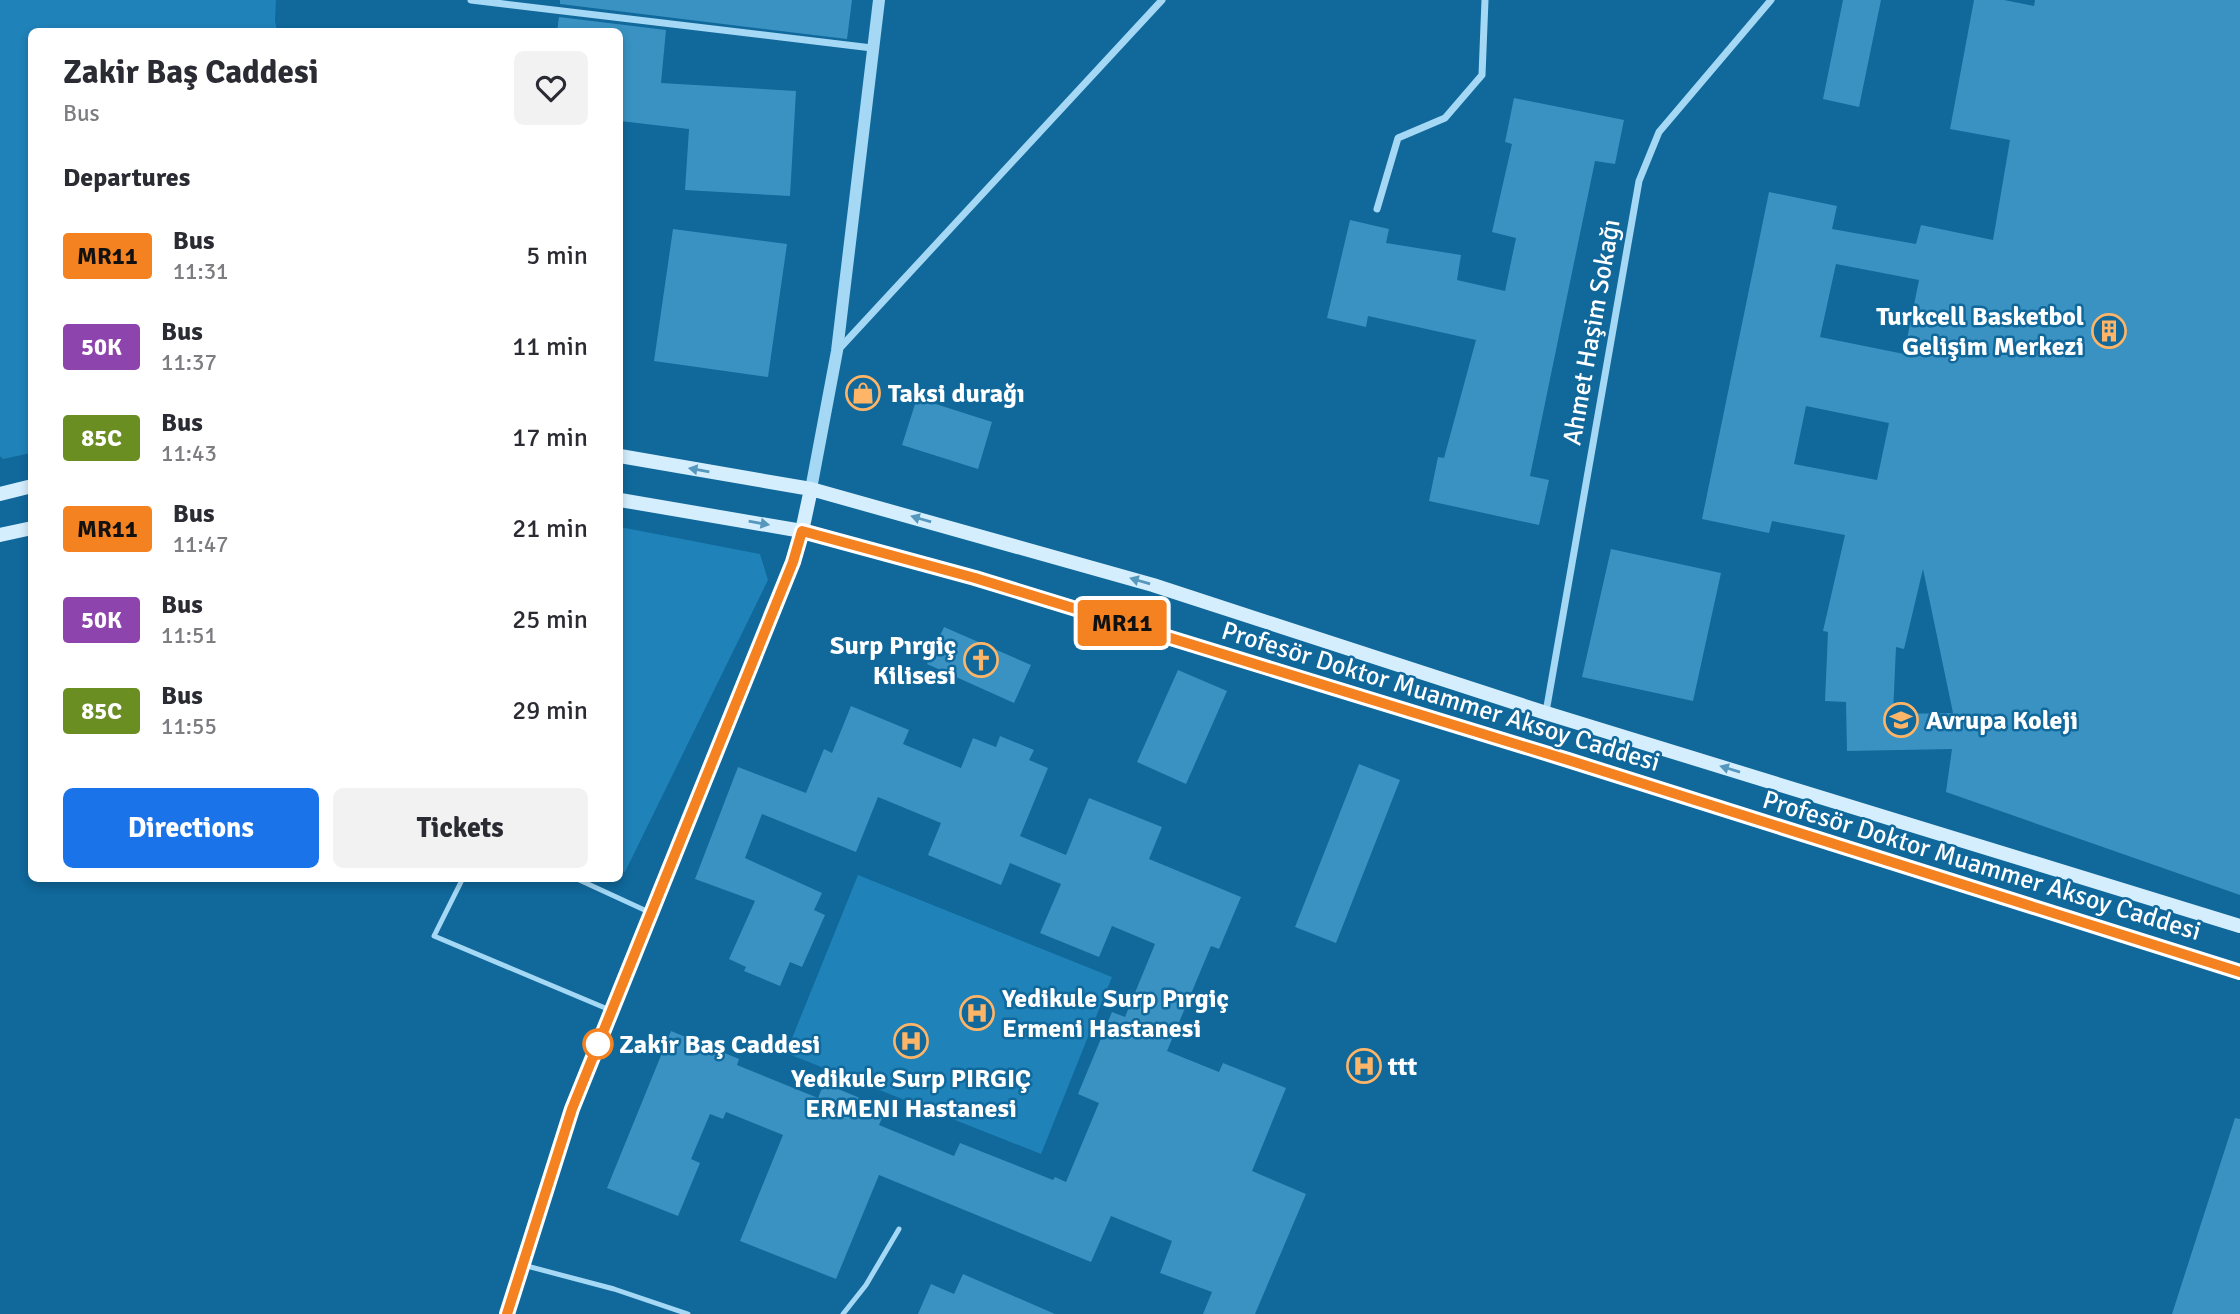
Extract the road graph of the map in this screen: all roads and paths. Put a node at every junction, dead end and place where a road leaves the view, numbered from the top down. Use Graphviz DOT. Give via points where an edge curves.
graph roads {
  1 [pos="471,0"];
  2 [pos="879,0"];
  3 [pos="1162,0"];
  4 [pos="1485,0"];
  5 [pos="1771,0"];
  6 [pos="872,48"];
  7 [pos="1377,209"];
  8 [pos="837,351"];
  9 [pos="623,457"];
  10 [pos="28,487"];
  11 [pos="811,489"];
  12 [pos="1,493"];
  13 [pos="623,501"];
  14 [pos="28,529"];
  15 [pos="802,531"];
  16 [pos="0,535"];
  17 [pos="1546,713"];
  18 [pos="461,882"];
  19 [pos="584,882"];
  20 [pos="651,913"];
  21 [pos="2240,926"];
  22 [pos="2240,972"];
  23 [pos="611,1011"];
  24 [pos="899,1228"];
  25 [pos="523,1265"];
  26 [pos="508,1314"];
  27 [pos="688,1314"];
  28 [pos="842,1314"];
  1 -- 6 [label="street"];
  2 -- 6 [label="street"];
  3 -- 8 [label="street"];
  4 -- 7 [label="street" via="1482,75 1446,118 1398,138"];
  5 -- 17 [label="street, Ahmet Haşim Sokağı" via="1659,132 1639,181"];
  6 -- 8 [label="street"];
  8 -- 11 [label="street"];
  11 -- 9 [label="main road, Profesör Doktor Muammer Aksoy Caddesi, one-way"];
  10 -- 12 [label="main road"];
  11 -- 15 [label="main road"];
  17 -- 11 [label="main road, Profesör Doktor Muammer Aksoy Caddesi, one-way" via="1153,585"];
  13 -- 15 [label="main road, Profesör Doktor Muammer Aksoy Caddesi, one-way"];
  14 -- 16 [label="main road"];
  15 -- 20 [label="street"];
  15 -- 22 [label="main road, Profesör Doktor Muammer Aksoy Caddesi" via="1001,586"];
  21 -- 17 [label="main road, Profesör Doktor Muammer Aksoy Caddesi, one-way"];
  18 -- 23 [label="lane" via="434,936"];
  19 -- 20 [label="lane"];
  20 -- 23 [label="street"];
  23 -- 25 [label="street" via="572,1109"];
  24 -- 28 [label="lane" via="866,1285"];
  25 -- 26 [label="street"];
  25 -- 27 [label="lane"];
}
